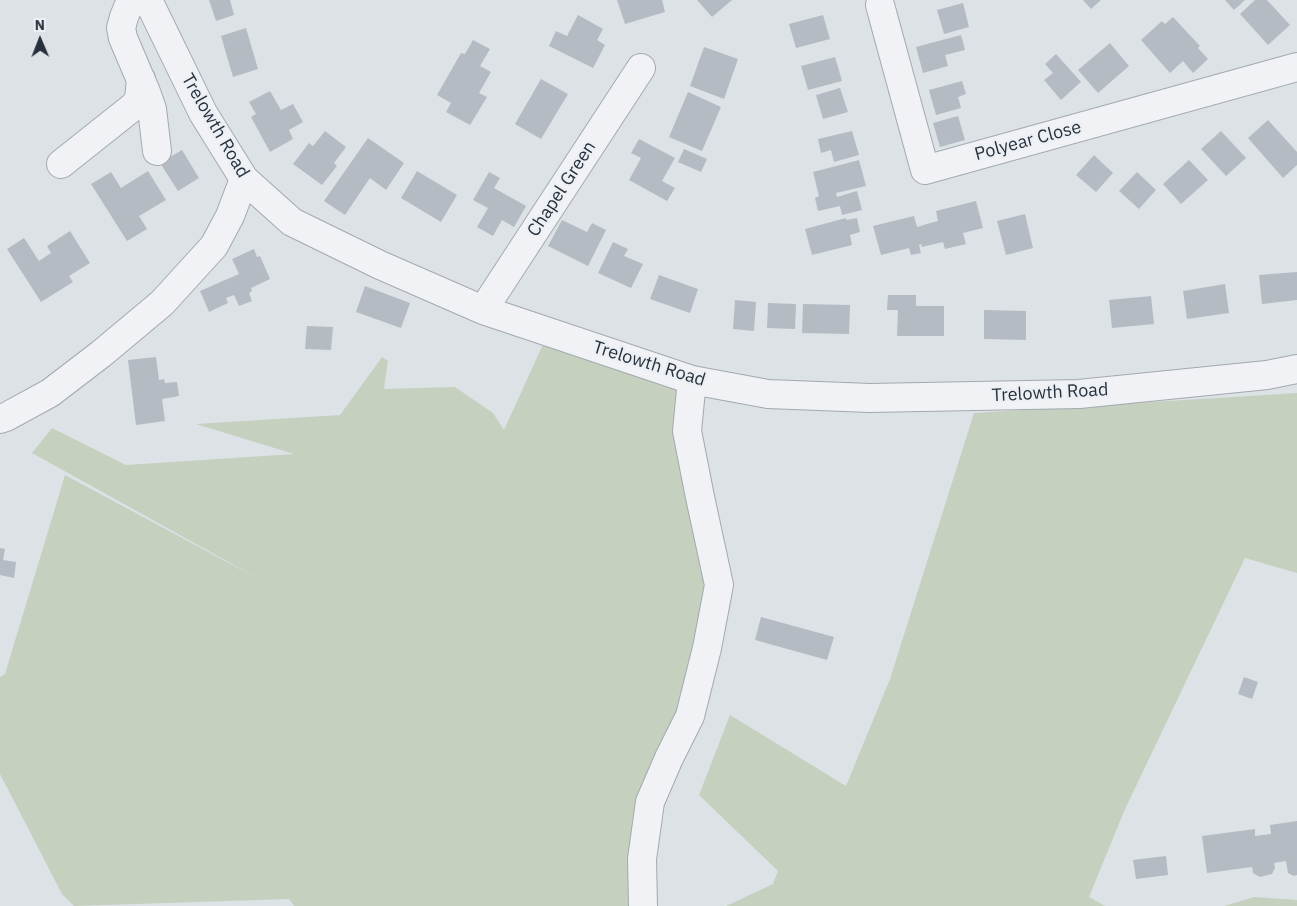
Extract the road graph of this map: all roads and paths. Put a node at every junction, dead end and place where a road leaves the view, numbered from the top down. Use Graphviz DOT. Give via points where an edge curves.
graph roads {
  1 [pos="133,0"];
  2 [pos="148,0"];
  3 [pos="880,5"];
  4 [pos="1297,67"];
  5 [pos="641,68"];
  6 [pos="141,79"];
  7 [pos="157,151"];
  8 [pos="61,164"];
  9 [pos="244,179"];
  10 [pos="483,310"];
  11 [pos="1297,369"];
  12 [pos="692,380"];
  13 [pos="0,419"];
  14 [pos="643,906"];
  1 -- 6 [label="street" via="121,28"];
  2 -- 9 [label="street, Trelowth Road" via="203,112"];
  3 -- 4 [label="street, Polyear Close" via="925,170"];
  5 -- 10 [label="street, Chapel Green"];
  6 -- 7 [label="street" via="152,109"];
  6 -- 8 [label="street" via="139,99 134,106"];
  9 -- 10 [label="street, Trelowth Road" via="292,222"];
  9 -- 13 [label="street" via="214,246 162,303 50,393"];
  10 -- 12 [label="street, Trelowth Road"];
  11 -- 12 [label="street, Trelowth Road" via="1267,375 1079,394 870,398 768,394"];
  12 -- 14 [label="street" via="687,431 719,585 690,716 650,802 642,858"];
}
